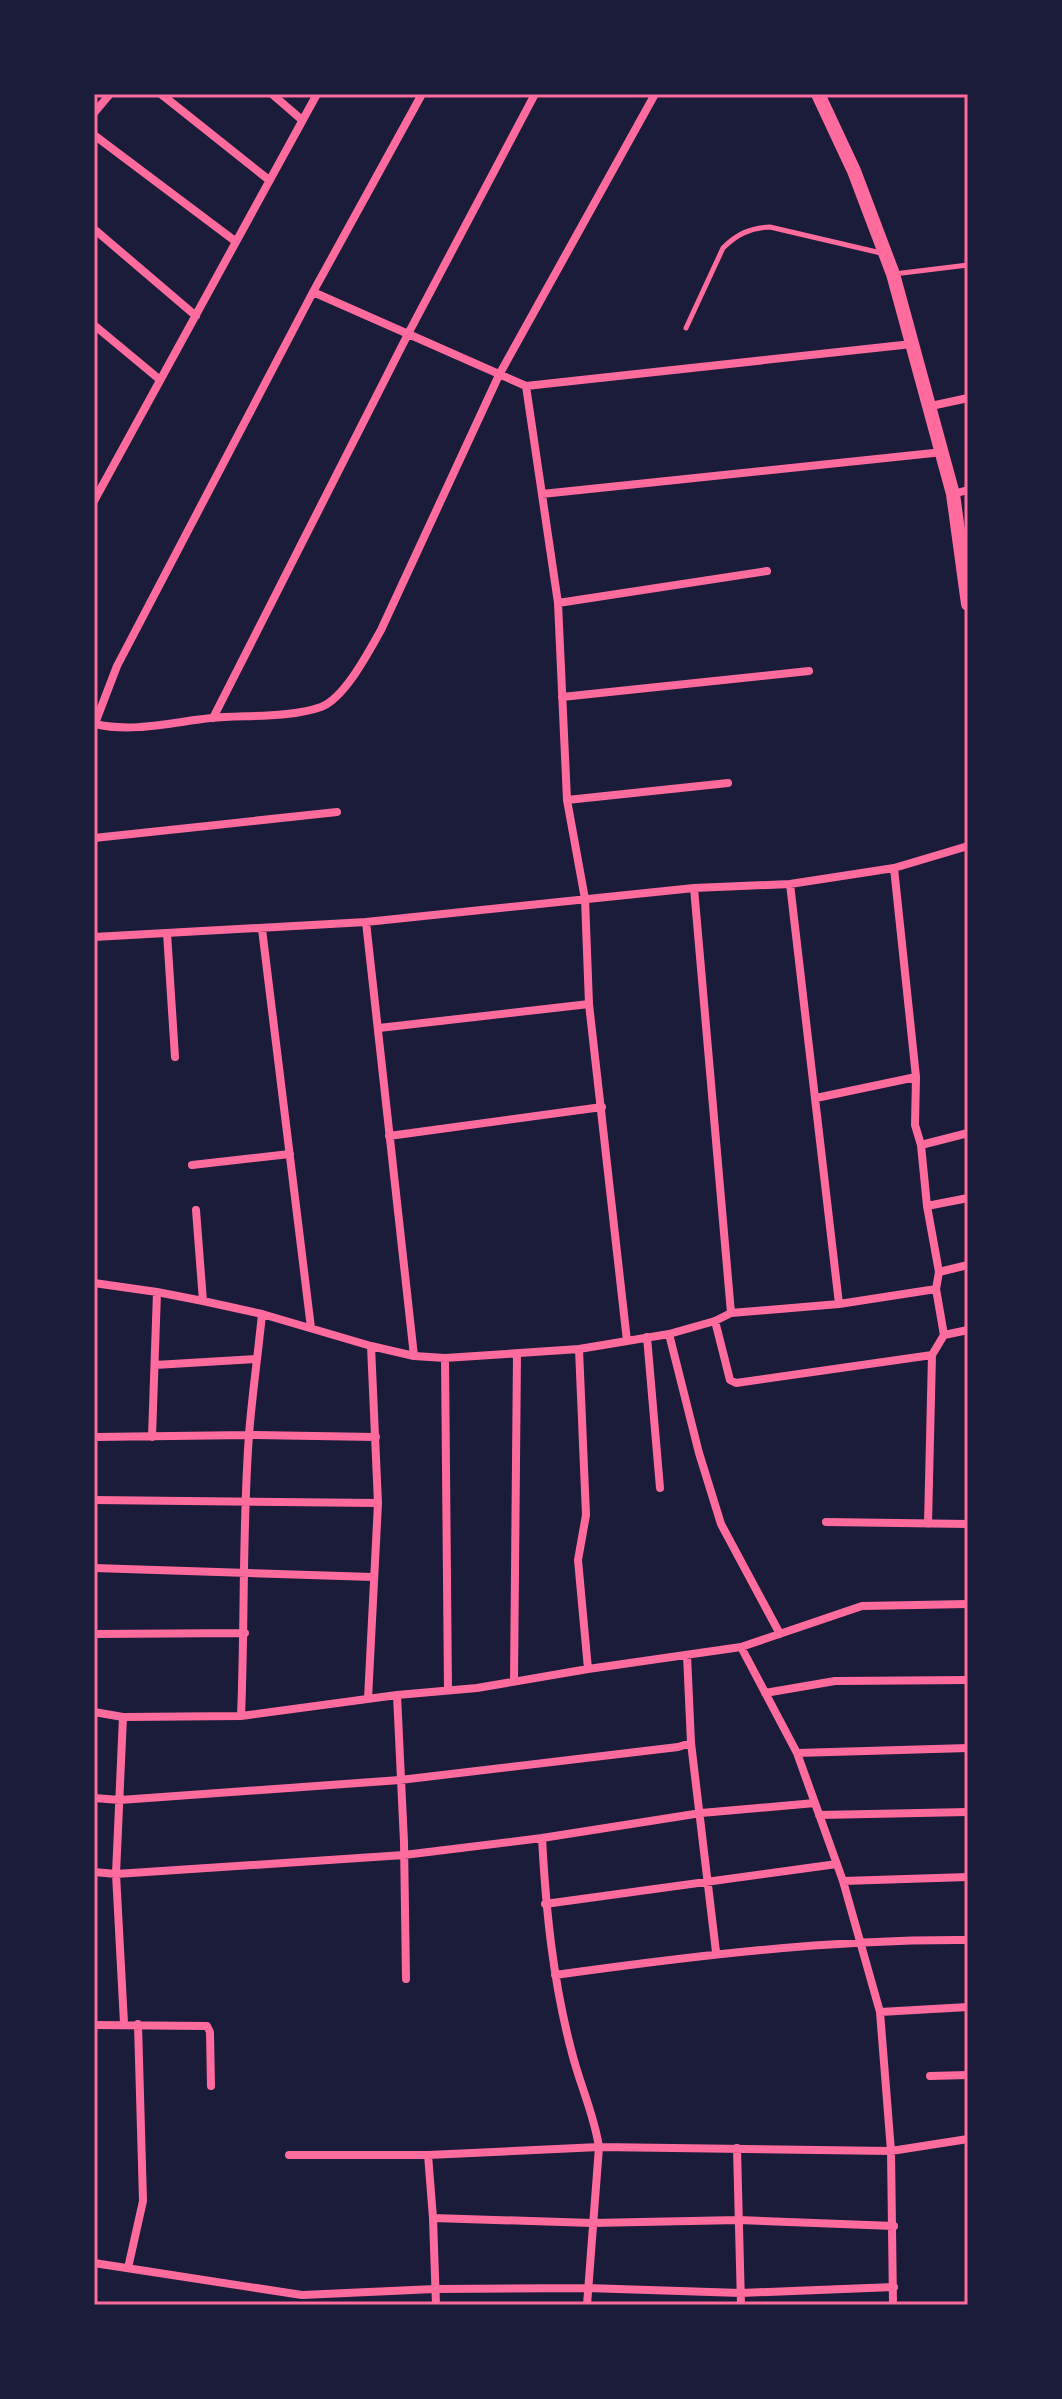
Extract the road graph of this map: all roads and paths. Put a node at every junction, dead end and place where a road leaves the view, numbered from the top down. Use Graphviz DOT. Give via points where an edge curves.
graph roads {
  1 [pos="110,94"];
  2 [pos="161,94"];
  3 [pos="272,94"];
  4 [pos="317,94"];
  5 [pos="422,94"];
  6 [pos="535,94"];
  7 [pos="655,94"];
  8 [pos="818,94"];
  9 [pos="94,113"];
  10 [pos="302,120"];
  11 [pos="94,135"];
  12 [pos="269,180"];
  13 [pos="94,229"];
  14 [pos="235,241"];
  15 [pos="885,254"];
  16 [pos="968,265"];
  17 [pos="893,274"];
  18 [pos="313,292"];
  19 [pos="196,316"];
  20 [pos="94,325"];
  21 [pos="686,328"];
  22 [pos="408,334"];
  23 [pos="912,344"];
  24 [pos="499,375"];
  25 [pos="159,379"];
  26 [pos="526,386"];
  27 [pos="968,398"];
  28 [pos="931,406"];
  29 [pos="943,452"];
  30 [pos="961,492"];
  31 [pos="542,494"];
  32 [pos="94,501"];
  33 [pos="767,571"];
  34 [pos="558,603"];
  35 [pos="968,604"];
  36 [pos="809,671"];
  37 [pos="562,697"];
  38 [pos="213,718"];
  39 [pos="94,725"];
  40 [pos="728,783"];
  41 [pos="567,800"];
  42 [pos="337,812"];
  43 [pos="94,838"];
  44 [pos="968,846"];
  45 [pos="894,868"];
  46 [pos="790,884"];
  47 [pos="694,888"];
  48 [pos="585,899"];
  49 [pos="366,922"];
  50 [pos="262,929"];
  51 [pos="167,933"];
  52 [pos="94,937"];
  53 [pos="589,1004"];
  54 [pos="379,1028"];
  55 [pos="175,1057"];
  56 [pos="916,1077"];
  57 [pos="816,1098"];
  58 [pos="602,1107"];
  59 [pos="968,1133"];
  60 [pos="389,1136"];
  61 [pos="921,1145"];
  62 [pos="290,1154"];
  63 [pos="192,1165"];
  64 [pos="968,1198"];
  65 [pos="927,1206"];
  66 [pos="196,1210"];
  67 [pos="968,1265"];
  68 [pos="939,1272"];
  69 [pos="94,1283"];
  70 [pos="936,1289"];
  71 [pos="157,1292"];
  72 [pos="203,1301"];
  73 [pos="839,1304"];
  74 [pos="731,1313"];
  75 [pos="262,1314"];
  76 [pos="715,1321"];
  77 [pos="311,1328"];
  78 [pos="968,1330"];
  79 [pos="669,1334"];
  80 [pos="944,1335"];
  81 [pos="647,1337"];
  82 [pos="627,1341"];
  83 [pos="371,1346"];
  84 [pos="579,1349"];
  85 [pos="517,1354"];
  86 [pos="932,1355"];
  87 [pos="414,1356"];
  88 [pos="445,1358"];
  89 [pos="257,1359"];
  90 [pos="155,1365"];
  91 [pos="249,1435"];
  92 [pos="94,1437"];
  93 [pos="152,1437"];
  94 [pos="376,1437"];
  95 [pos="660,1488"];
  96 [pos="94,1500"];
  97 [pos="246,1503"];
  98 [pos="378,1503"];
  99 [pos="826,1522"];
  100 [pos="928,1524"];
  101 [pos="968,1524"];
  102 [pos="94,1568"];
  103 [pos="243,1571"];
  104 [pos="373,1577"];
  105 [pos="968,1604"];
  106 [pos="245,1633"];
  107 [pos="94,1634"];
  108 [pos="780,1634"];
  109 [pos="741,1647"];
  110 [pos="687,1655"];
  111 [pos="588,1669"];
  112 [pos="968,1680"];
  113 [pos="514,1681"];
  114 [pos="448,1690"];
  115 [pos="765,1693"];
  116 [pos="397,1695"];
  117 [pos="368,1699"];
  118 [pos="94,1712"];
  119 [pos="241,1716"];
  120 [pos="123,1717"];
  121 [pos="691,1743"];
  122 [pos="968,1748"];
  123 [pos="797,1753"];
  124 [pos="400,1780"];
  125 [pos="94,1798"];
  126 [pos="120,1800"];
  127 [pos="815,1803"];
  128 [pos="968,1812"];
  129 [pos="701,1813"];
  130 [pos="819,1815"];
  131 [pos="542,1838"];
  132 [pos="404,1855"];
  133 [pos="837,1864"];
  134 [pos="94,1872"];
  135 [pos="116,1874"];
  136 [pos="968,1877"];
  137 [pos="708,1880"];
  138 [pos="843,1881"];
  139 [pos="545,1904"];
  140 [pos="968,1940"];
  141 [pos="859,1944"];
  142 [pos="716,1952"];
  143 [pos="555,1975"];
  144 [pos="406,1979"];
  145 [pos="968,2007"];
  146 [pos="880,2012"];
  147 [pos="124,2023"];
  148 [pos="138,2024"];
  149 [pos="94,2025"];
  150 [pos="968,2075"];
  151 [pos="930,2076"];
  152 [pos="211,2086"];
  153 [pos="968,2139"];
  154 [pos="599,2147"];
  155 [pos="737,2148"];
  156 [pos="891,2151"];
  157 [pos="289,2155"];
  158 [pos="428,2155"];
  159 [pos="433,2218"];
  160 [pos="739,2220"];
  161 [pos="592,2223"];
  162 [pos="894,2226"];
  163 [pos="94,2263"];
  164 [pos="128,2268"];
  165 [pos="894,2287"];
  166 [pos="587,2288"];
  167 [pos="435,2289"];
  168 [pos="741,2293"];
  169 [pos="436,2305"];
  170 [pos="587,2305"];
  171 [pos="741,2305"];
  172 [pos="893,2305"];
  1 -- 9 [label="street"];
  2 -- 12 [label="street"];
  3 -- 10 [label="street"];
  4 -- 10 [label="street"];
  5 -- 18 [label="street"];
  6 -- 22 [label="street"];
  7 -- 24 [label="street"];
  8 -- 15 [label="street"];
  10 -- 12 [label="street"];
  11 -- 14 [label="street"];
  12 -- 14 [label="street"];
  13 -- 19 [label="street"];
  14 -- 19 [label="street"];
  15 -- 17 [label="street"];
  15 -- 21 [label="lane" via="770,227 752,228 723,248"];
  16 -- 17 [label="lane"];
  17 -- 23 [label="street"];
  18 -- 22 [label="street"];
  18 -- 39 [label="street" via="117,666"];
  19 -- 25 [label="street"];
  20 -- 25 [label="street"];
  22 -- 24 [label="street"];
  22 -- 38 [label="street"];
  23 -- 26 [label="street"];
  23 -- 28 [label="street"];
  24 -- 26 [label="street"];
  24 -- 38 [label="street" via="381,630 341,690 323,706"];
  25 -- 32 [label="street"];
  26 -- 31 [label="street"];
  27 -- 28 [label="street"];
  28 -- 29 [label="street"];
  29 -- 30 [label="street"];
  29 -- 31 [label="street"];
  30 -- 35 [label="street"];
  31 -- 34 [label="street"];
  33 -- 34 [label="street"];
  34 -- 37 [label="street"];
  36 -- 37 [label="street"];
  37 -- 41 [label="street"];
  38 -- 39 [label="street" via="114,729"];
  40 -- 41 [label="street"];
  41 -- 48 [label="street"];
  42 -- 43 [label="street"];
  44 -- 45 [label="street"];
  45 -- 46 [label="street"];
  45 -- 56 [label="street"];
  46 -- 47 [label="street"];
  46 -- 57 [label="street"];
  47 -- 48 [label="street"];
  47 -- 74 [label="street"];
  48 -- 49 [label="street"];
  48 -- 53 [label="street"];
  49 -- 50 [label="street"];
  49 -- 54 [label="street"];
  50 -- 51 [label="street"];
  50 -- 62 [label="street"];
  51 -- 52 [label="street"];
  51 -- 55 [label="street"];
  53 -- 54 [label="street"];
  53 -- 58 [label="street"];
  54 -- 60 [label="street"];
  56 -- 57 [label="street"];
  56 -- 61 [label="street" via="915,1125"];
  57 -- 73 [label="street"];
  58 -- 60 [label="street"];
  58 -- 82 [label="street"];
  59 -- 61 [label="street"];
  60 -- 87 [label="street"];
  61 -- 65 [label="street"];
  62 -- 63 [label="street"];
  62 -- 77 [label="street"];
  64 -- 65 [label="street"];
  65 -- 68 [label="street"];
  66 -- 72 [label="street"];
  67 -- 68 [label="street"];
  68 -- 70 [label="street"];
  69 -- 71 [label="street"];
  70 -- 73 [label="street"];
  70 -- 80 [label="street"];
  71 -- 72 [label="street"];
  71 -- 90 [label="street"];
  72 -- 75 [label="street"];
  73 -- 74 [label="street"];
  74 -- 76 [label="street"];
  75 -- 77 [label="street"];
  75 -- 89 [label="street"];
  76 -- 79 [label="street"];
  76 -- 86 [label="street" via="730,1380 736,1383"];
  77 -- 83 [label="street"];
  78 -- 80 [label="street"];
  79 -- 81 [label="street"];
  79 -- 108 [label="street" via="721,1524"];
  80 -- 86 [label="street"];
  81 -- 82 [label="street"];
  81 -- 95 [label="street"];
  82 -- 84 [label="street"];
  83 -- 87 [label="street"];
  83 -- 94 [label="street"];
  84 -- 85 [label="street"];
  84 -- 111 [label="street" via="586,1515 578,1560"];
  85 -- 88 [label="street"];
  85 -- 113 [label="street"];
  86 -- 100 [label="street"];
  87 -- 88 [label="street"];
  88 -- 114 [label="street"];
  89 -- 90 [label="street"];
  89 -- 91 [label="street"];
  90 -- 93 [label="street"];
  91 -- 93 [label="street"];
  91 -- 94 [label="street"];
  91 -- 97 [label="street"];
  92 -- 93 [label="street"];
  94 -- 98 [label="street"];
  96 -- 97 [label="street"];
  97 -- 98 [label="street"];
  97 -- 103 [label="street"];
  98 -- 104 [label="street"];
  99 -- 100 [label="street"];
  100 -- 101 [label="street"];
  102 -- 103 [label="street"];
  103 -- 104 [label="street"];
  103 -- 106 [label="street"];
  104 -- 117 [label="street"];
  105 -- 108 [label="street" via="862,1606"];
  106 -- 107 [label="street"];
  106 -- 119 [label="street"];
  108 -- 109 [label="street"];
  109 -- 110 [label="street"];
  109 -- 115 [label="street"];
  110 -- 111 [label="street"];
  110 -- 121 [label="street"];
  111 -- 113 [label="street"];
  112 -- 115 [label="street" via="835,1681"];
  113 -- 114 [label="street"];
  114 -- 116 [label="street"];
  115 -- 123 [label="street"];
  116 -- 117 [label="street"];
  116 -- 124 [label="street"];
  117 -- 119 [label="street"];
  118 -- 120 [label="street"];
  119 -- 120 [label="street"];
  120 -- 126 [label="street"];
  121 -- 124 [label="street"];
  121 -- 129 [label="street"];
  122 -- 123 [label="street"];
  123 -- 127 [label="street"];
  124 -- 126 [label="street"];
  124 -- 132 [label="street"];
  125 -- 126 [label="street"];
  126 -- 135 [label="street"];
  127 -- 129 [label="street"];
  127 -- 130 [label="street"];
  128 -- 130 [label="street"];
  129 -- 131 [label="street"];
  129 -- 137 [label="street"];
  130 -- 133 [label="street"];
  131 -- 132 [label="street"];
  131 -- 139 [label="street"];
  132 -- 135 [label="street"];
  132 -- 144 [label="street"];
  133 -- 137 [label="street"];
  133 -- 138 [label="street"];
  134 -- 135 [label="street"];
  135 -- 147 [label="street"];
  136 -- 138 [label="street"];
  137 -- 139 [label="street"];
  137 -- 142 [label="street"];
  138 -- 141 [label="street"];
  139 -- 143 [label="street"];
  140 -- 141 [label="street"];
  141 -- 142 [label="street"];
  141 -- 146 [label="street"];
  142 -- 143 [label="street"];
  143 -- 154 [label="street"];
  145 -- 146 [label="street"];
  146 -- 156 [label="street"];
  147 -- 148 [label="street"];
  147 -- 149 [label="street"];
  148 -- 152 [label="street" via="207,2026"];
  148 -- 164 [label="street" via="143,2201"];
  150 -- 151 [label="street"];
  153 -- 156 [label="street"];
  154 -- 155 [label="street"];
  154 -- 158 [label="street"];
  154 -- 161 [label="street"];
  155 -- 156 [label="street"];
  155 -- 160 [label="street"];
  156 -- 162 [label="street"];
  157 -- 158 [label="street"];
  158 -- 159 [label="street"];
  159 -- 161 [label="street"];
  159 -- 167 [label="street"];
  160 -- 161 [label="street"];
  160 -- 162 [label="street"];
  160 -- 168 [label="street"];
  161 -- 166 [label="street"];
  162 -- 165 [label="street"];
  163 -- 164 [label="street"];
  164 -- 167 [label="street" via="302,2295"];
  165 -- 168 [label="street"];
  165 -- 172 [label="street"];
  166 -- 167 [label="street"];
  166 -- 168 [label="street"];
  166 -- 170 [label="street"];
  167 -- 169 [label="street"];
  168 -- 171 [label="street"];
}
